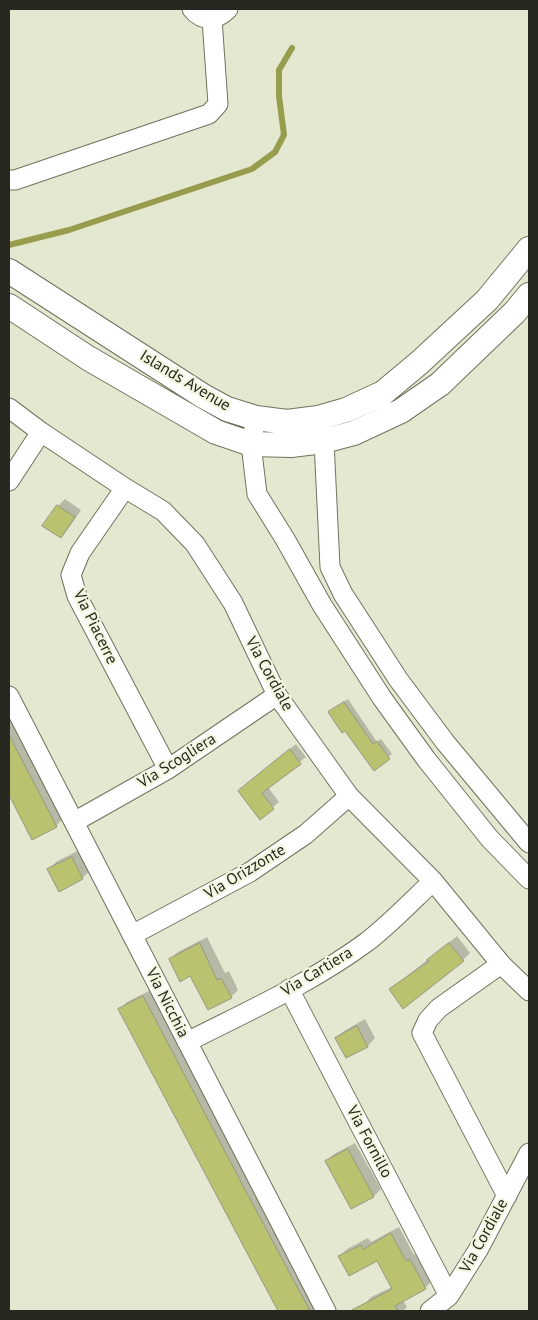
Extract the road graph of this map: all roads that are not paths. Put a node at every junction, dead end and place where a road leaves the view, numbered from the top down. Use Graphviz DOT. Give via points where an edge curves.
graph roads {
  1 [pos="192,9"];
  2 [pos="228,9"];
  3 [pos="212,19"];
  4 [pos="9,180"];
  5 [pos="529,249"];
  6 [pos="9,271"];
  7 [pos="529,296"];
  8 [pos="9,306"];
  9 [pos="9,408"];
  10 [pos="256,418"];
  11 [pos="318,418"];
  12 [pos="40,432"];
  13 [pos="324,441"];
  14 [pos="251,444"];
  15 [pos="9,481"];
  16 [pos="125,488"];
  17 [pos="330,567"];
  18 [pos="308,579"];
  19 [pos="277,695"];
  20 [pos="9,696"];
  21 [pos="168,769"];
  22 [pos="349,796"];
  23 [pos="74,822"];
  24 [pos="529,843"];
  25 [pos="529,879"];
  26 [pos="433,881"];
  27 [pos="132,935"];
  28 [pos="501,964"];
  29 [pos="289,989"];
  30 [pos="529,991"];
  31 [pos="187,1042"];
  32 [pos="529,1153"];
  33 [pos="506,1196"];
  34 [pos="449,1296"];
  35 [pos="326,1311"];
  36 [pos="430,1311"];
  1 -- 3 [label="street" via="197,15"];
  2 -- 3 [label="street"];
  3 -- 4 [label="street" via="218,104 209,114"];
  5 -- 11 [label="street, Islands Avenue" via="487,300 383,393 346,410"];
  6 -- 10 [label="street, Islands Avenue" via="203,396"];
  7 -- 13 [label="street, Islands Avenue" via="440,384 401,411 354,433"];
  8 -- 14 [label="street, Islands Avenue" via="88,358 216,432"];
  9 -- 12 [label="street, Via Cordiale"];
  10 -- 11 [label="street, Islands Avenue" via="287,422"];
  10 -- 14 [label="street"];
  11 -- 13 [label="street"];
  12 -- 15 [label="street"];
  12 -- 16 [label="street, Via Cordiale"];
  13 -- 14 [label="street, Islands Avenue" via="291,445"];
  13 -- 17 [label="street"];
  14 -- 18 [label="street" via="257,494"];
  16 -- 19 [label="street, Via Cordiale" via="163,511 195,544 232,604"];
  16 -- 21 [label="street, Via Piacerre" via="80,553 71,575 77,596"];
  17 -- 18 [label="street"];
  17 -- 24 [label="street" via="342,594 398,679"];
  18 -- 25 [label="street" via="348,647 426,758 490,839"];
  19 -- 21 [label="street, Via Scogliera"];
  19 -- 22 [label="street, Via Cordiale"];
  20 -- 23 [label="street, Via Nicchia"];
  21 -- 23 [label="street, Via Scogliera"];
  22 -- 26 [label="street, Via Cordiale"];
  22 -- 27 [label="street, Via Orizzonte" via="306,834 250,872"];
  23 -- 27 [label="street, Via Nicchia"];
  26 -- 28 [label="street, Via Cordiale"];
  26 -- 29 [label="street, Via Cartiera" via="368,940"];
  27 -- 31 [label="street, Via Nicchia"];
  28 -- 30 [label="street, Via Cordiale"];
  28 -- 33 [label="street" via="440,1008 428,1020 422,1033"];
  29 -- 31 [label="street, Via Cartiera"];
  29 -- 34 [label="street, Via Fornillo"];
  31 -- 35 [label="street, Via Nicchia"];
  32 -- 33 [label="street, Via Cordiale"];
  33 -- 34 [label="street, Via Cordiale"];
  34 -- 36 [label="street, Via Cordiale"];
}
